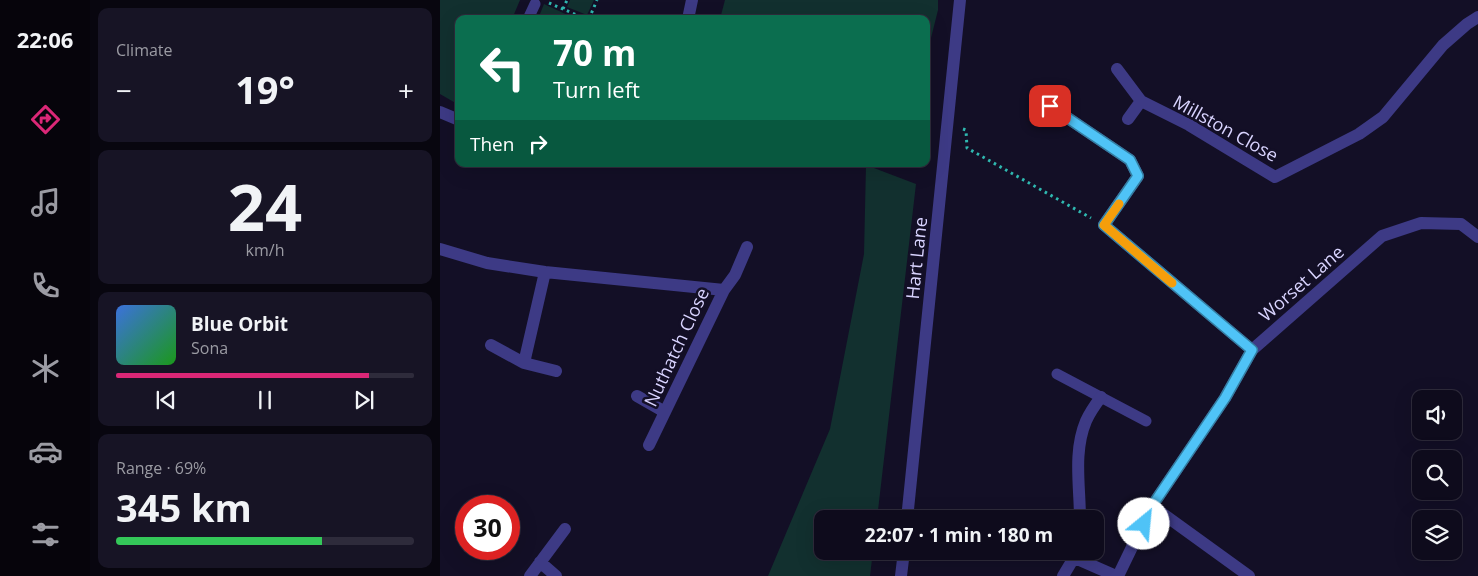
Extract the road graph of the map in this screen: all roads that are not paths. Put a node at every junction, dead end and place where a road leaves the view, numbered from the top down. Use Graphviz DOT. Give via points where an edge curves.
graph roads {
  1 [pos="692,0"];
  2 [pos="960,0"];
  3 [pos="535,4"];
  4 [pos="530,15"];
  5 [pos="689,15"];
  6 [pos="1478,17"];
  7 [pos="1117,69"];
  8 [pos="1141,101"];
  9 [pos="1050,106"];
  10 [pos="440,112"];
  11 [pos="455,118"];
  12 [pos="1128,119"];
  13 [pos="1478,237"];
  14 [pos="747,247"];
  15 [pos="440,250"];
  16 [pos="545,272"];
  17 [pos="724,290"];
  18 [pos="491,345"];
  19 [pos="1252,350"];
  20 [pos="524,363"];
  21 [pos="556,371"];
  22 [pos="1057,374"];
  23 [pos="637,396"];
  24 [pos="1101,397"];
  25 [pos="665,412"];
  26 [pos="1146,421"];
  27 [pos="649,445"];
  28 [pos="1152,506"];
  29 [pos="908,510"];
  30 [pos="1080,510"];
  31 [pos="565,529"];
  32 [pos="903,560"];
  33 [pos="1072,560"];
  34 [pos="1087,560"];
  35 [pos="540,562"];
  36 [pos="530,576"];
  37 [pos="556,576"];
  38 [pos="901,576"];
  39 [pos="1063,576"];
  40 [pos="1117,576"];
  41 [pos="1249,576"];
  1 -- 5 [label="street"];
  2 -- 29 [label="street, Hart Lane"];
  3 -- 4 [label="lane"];
  6 -- 8 [label="street, Millston Close" via="1443,45 1383,117 1360,134 1275,177 1189,125"];
  7 -- 8 [label="street, Millston Close"];
  8 -- 12 [label="street"];
  9 -- 19 [label="street" via="1130,160 1135,168 1138,176 1104,225"];
  10 -- 11 [label="street"];
  13 -- 19 [label="street, Worset Lane" via="1461,224 1421,223 1382,236"];
  14 -- 17 [label="street" via="735,275"];
  15 -- 16 [label="street, Nuthatch Close" via="487,263"];
  16 -- 17 [label="street, Nuthatch Close"];
  16 -- 20 [label="street"];
  17 -- 25 [label="street, Nuthatch Close"];
  18 -- 20 [label="street"];
  19 -- 28 [label="street, Worset Lane" via="1225,398"];
  20 -- 21 [label="street"];
  22 -- 24 [label="lane"];
  23 -- 25 [label="street"];
  24 -- 26 [label="lane"];
  24 -- 30 [label="street" via="1086,421 1080,441"];
  25 -- 27 [label="street, Nuthatch Close"];
  28 -- 40 [label="street, Worset Lane"];
  28 -- 41 [label="street"];
  31 -- 35 [label="street"];
  32 -- 38 [label="street"];
  33 -- 39 [label="street"];
  34 -- 40 [label="street"];
  35 -- 36 [label="street"];
  35 -- 37 [label="street"];
}
